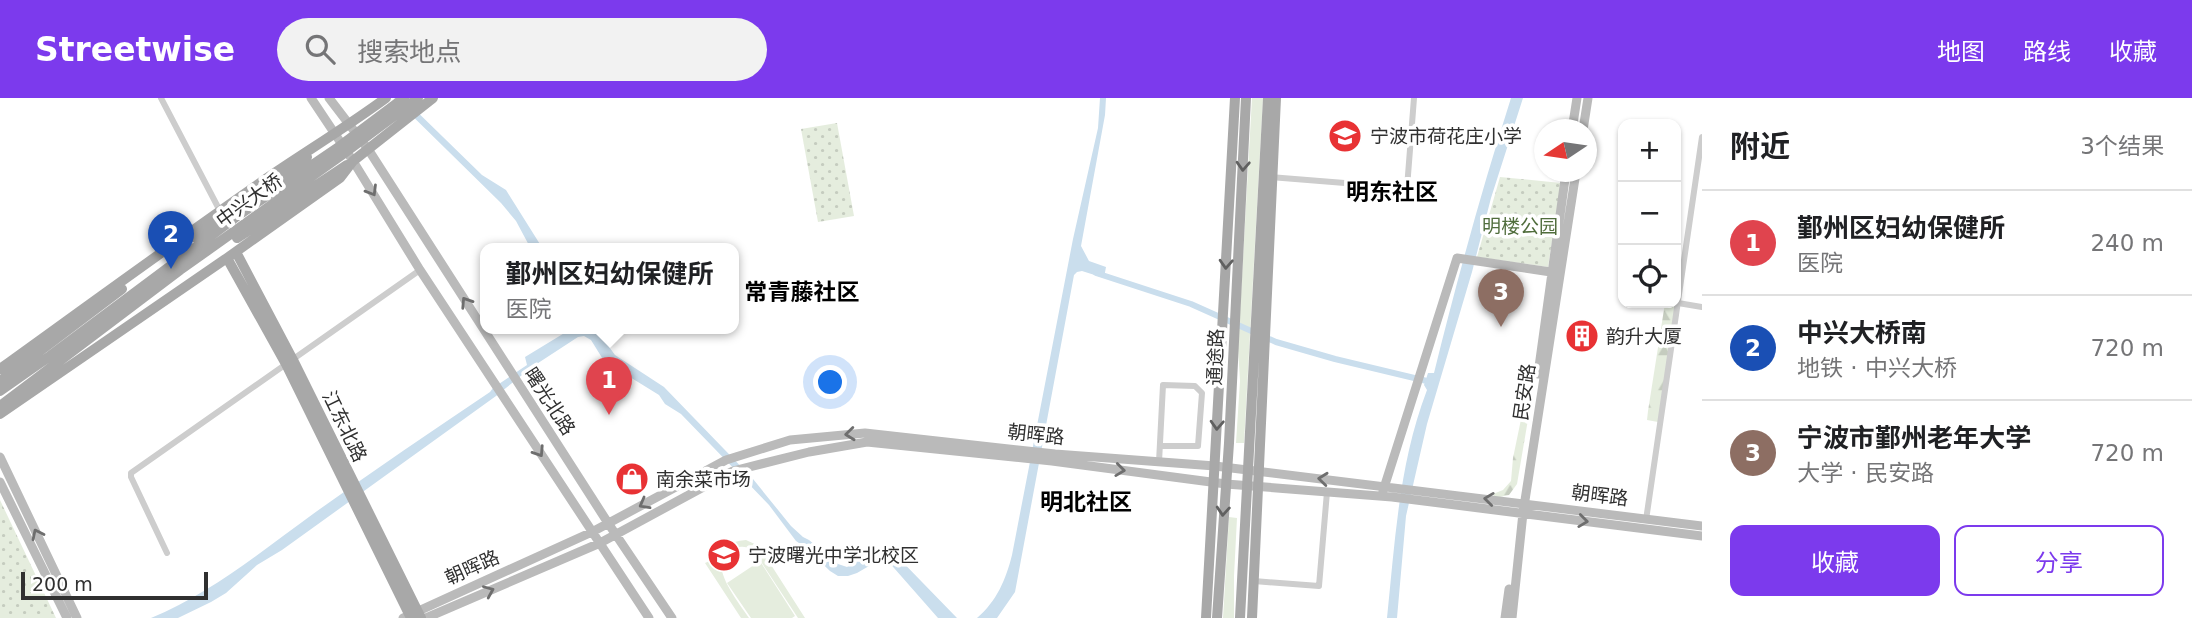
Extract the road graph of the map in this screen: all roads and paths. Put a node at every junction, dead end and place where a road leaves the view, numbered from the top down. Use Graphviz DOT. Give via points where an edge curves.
graph roads {
  1 [pos="162,98"];
  2 [pos="312,98"];
  3 [pos="329,98"];
  4 [pos="385,98"];
  5 [pos="404,98"];
  6 [pos="1236,98"];
  7 [pos="1246,98"];
  8 [pos="1268,98"];
  9 [pos="1276,98"];
  10 [pos="1414,98"];
  11 [pos="1577,98"];
  12 [pos="1588,98"];
  13 [pos="426,100"];
  14 [pos="1574,119"];
  15 [pos="1585,119"];
  16 [pos="349,125"];
  17 [pos="335,133"];
  18 [pos="1702,137"];
  19 [pos="368,149"];
  20 [pos="353,161"];
  21 [pos="1268,177"];
  22 [pos="1564,182"];
  23 [pos="1574,182"];
  24 [pos="220,211"];
  25 [pos="232,255"];
  26 [pos="420,270"];
  27 [pos="1551,272"];
  28 [pos="1681,282"];
  29 [pos="1681,304"];
  30 [pos="1229,306"];
  31 [pos="1702,307"];
  32 [pos="1677,308"];
  33 [pos="480,324"];
  34 [pos="486,334"];
  35 [pos="87,341"];
  36 [pos="1260,352"];
  37 [pos="290,362"];
  38 [pos="0,369"];
  39 [pos="0,381"];
  40 [pos="0,391"];
  41 [pos="0,406"];
  42 [pos="0,414"];
  43 [pos="1160,446"];
  44 [pos="1015,453"];
  45 [pos="0,457"];
  46 [pos="1054,458"];
  47 [pos="1159,462"];
  48 [pos="1215,466"];
  49 [pos="1227,468"];
  50 [pos="1254,471"];
  51 [pos="0,482"];
  52 [pos="1214,482"];
  53 [pos="1226,484"];
  54 [pos="1253,486"];
  55 [pos="1327,492"];
  56 [pos="1387,492"];
  57 [pos="1522,508"];
  58 [pos="608,523"];
  59 [pos="1645,524"];
  60 [pos="1702,526"];
  61 [pos="592,532"];
  62 [pos="616,534"];
  63 [pos="1702,537"];
  64 [pos="600,543"];
  65 [pos="167,553"];
  66 [pos="1254,580"];
  67 [pos="415,616"];
  68 [pos="67,618"];
  69 [pos="77,618"];
  70 [pos="649,618"];
  71 [pos="672,618"];
  72 [pos="1206,618"];
  73 [pos="1217,618"];
  74 [pos="1240,618"];
  75 [pos="1252,618"];
  76 [pos="1505,618"];
  77 [pos="1511,618"];
  1 -- 24 [label="street"];
  2 -- 17 [label="main road, 曙光北路"];
  3 -- 16 [label="main road, 曙光北路"];
  4 -- 16 [label="main road"];
  5 -- 40 [label="main road, 中兴大桥"];
  6 -- 30 [label="main road, 通途路, one-way"];
  7 -- 30 [label="main road, 通途路, one-way"];
  8 -- 21 [label="main road, 通途路"];
  9 -- 21 [label="main road, 通途路"];
  10 -- 21 [label="street" via="1407,188"];
  11 -- 14 [label="main road"];
  12 -- 15 [label="main road"];
  13 -- 19 [label="main road"];
  13 -- 35 [label="main road, 中兴大桥" via="180,270"];
  16 -- 17 [label="main road"];
  16 -- 19 [label="main road, 曙光北路"];
  17 -- 20 [label="main road, 曙光北路"];
  17 -- 24 [label="main road"];
  17 -- 39 [label="main road"];
  18 -- 28 [label="street"];
  19 -- 20 [label="main road"];
  33 -- 19 [label="main road, 曙光北路, one-way"];
  20 -- 25 [label="main road" via="340,177"];
  20 -- 26 [label="main road, 曙光北路, one-way"];
  20 -- 35 [label="main road" via="122,323"];
  21 -- 36 [label="main road, 通途路" via="1257,309"];
  21 -- 36 [label="main road, 通途路" via="1266,322"];
  22 -- 27 [label="main road, 民安路"];
  23 -- 57 [label="main road, 民安路"];
  24 -- 38 [label="main road"];
  25 -- 37 [label="main road, 江东北路"];
  25 -- 42 [label="main road"];
  26 -- 37 [label="street"];
  26 -- 61 [label="main road, 曙光北路, one-way"];
  27 -- 56 [label="main road" via="1458,258"];
  27 -- 57 [label="main road, 民安路"];
  29 -- 31 [label="street"];
  30 -- 48 [label="main road, 通途路, one-way" via="1222,333"];
  30 -- 49 [label="main road, 通途路" via="1233,345"];
  32 -- 59 [label="street"];
  58 -- 34 [label="main road, 曙光北路, one-way"];
  35 -- 41 [label="main road, 中兴大桥"];
  36 -- 50 [label="main road, 通途路"];
  37 -- 65 [label="street" via="131,473"];
  37 -- 67 [label="main road, 江东北路"];
  43 -- 43 [label="street" via="1163,385 1195,386 1202,393 1198,446"];
  43 -- 47 [label="street"];
  44 -- 46 [label="main road, 朝晖路"];
  44 -- 58 [label="main road, 朝晖路, one-way" via="865,433 790,440 730,458"];
  44 -- 62 [label="main road, 朝晖路" via="867,442 809,452 733,471"];
  69 -- 45 [label="main road, one-way"];
  46 -- 47 [label="main road, 朝晖路"];
  46 -- 52 [label="main road, 朝晖路, one-way"];
  47 -- 48 [label="main road, 朝晖路"];
  48 -- 49 [label="main road, 朝晖路"];
  48 -- 52 [label="main road, 通途路"];
  49 -- 50 [label="main road, 朝晖路"];
  49 -- 53 [label="main road, 通途路"];
  50 -- 54 [label="main road, 通途路"];
  56 -- 50 [label="main road, 朝晖路, one-way"];
  51 -- 68 [label="main road"];
  52 -- 53 [label="main road, 朝晖路"];
  52 -- 72 [label="main road, 通途路"];
  53 -- 54 [label="main road, 朝晖路"];
  53 -- 73 [label="main road, 通途路, one-way"];
  54 -- 55 [label="main road, 朝晖路"];
  54 -- 66 [label="main road, 通途路"];
  54 -- 74 [label="main road, 通途路"];
  55 -- 56 [label="main road, 朝晖路"];
  55 -- 66 [label="street" via="1319,586"];
  56 -- 57 [label="main road, 朝晖路" via="1418,501"];
  57 -- 56 [label="main road, 朝晖路, one-way" via="1418,490"];
  57 -- 59 [label="main road, 朝晖路"];
  57 -- 76 [label="main road, 民安路"];
  57 -- 77 [label="main road, 民安路"];
  58 -- 61 [label="main road, 朝晖路"];
  58 -- 62 [label="main road, 曙光北路"];
  59 -- 60 [label="main road, 朝晖路"];
  59 -- 63 [label="main road, 朝晖路"];
  61 -- 64 [label="main road, 曙光北路"];
  61 -- 67 [label="main road, 朝晖路"];
  62 -- 64 [label="main road, 朝晖路"];
  62 -- 71 [label="main road, 曙光北路"];
  67 -- 64 [label="main road, 朝晖路, one-way"];
  64 -- 70 [label="main road, 曙光北路"];
  66 -- 75 [label="main road, 通途路"];
}
